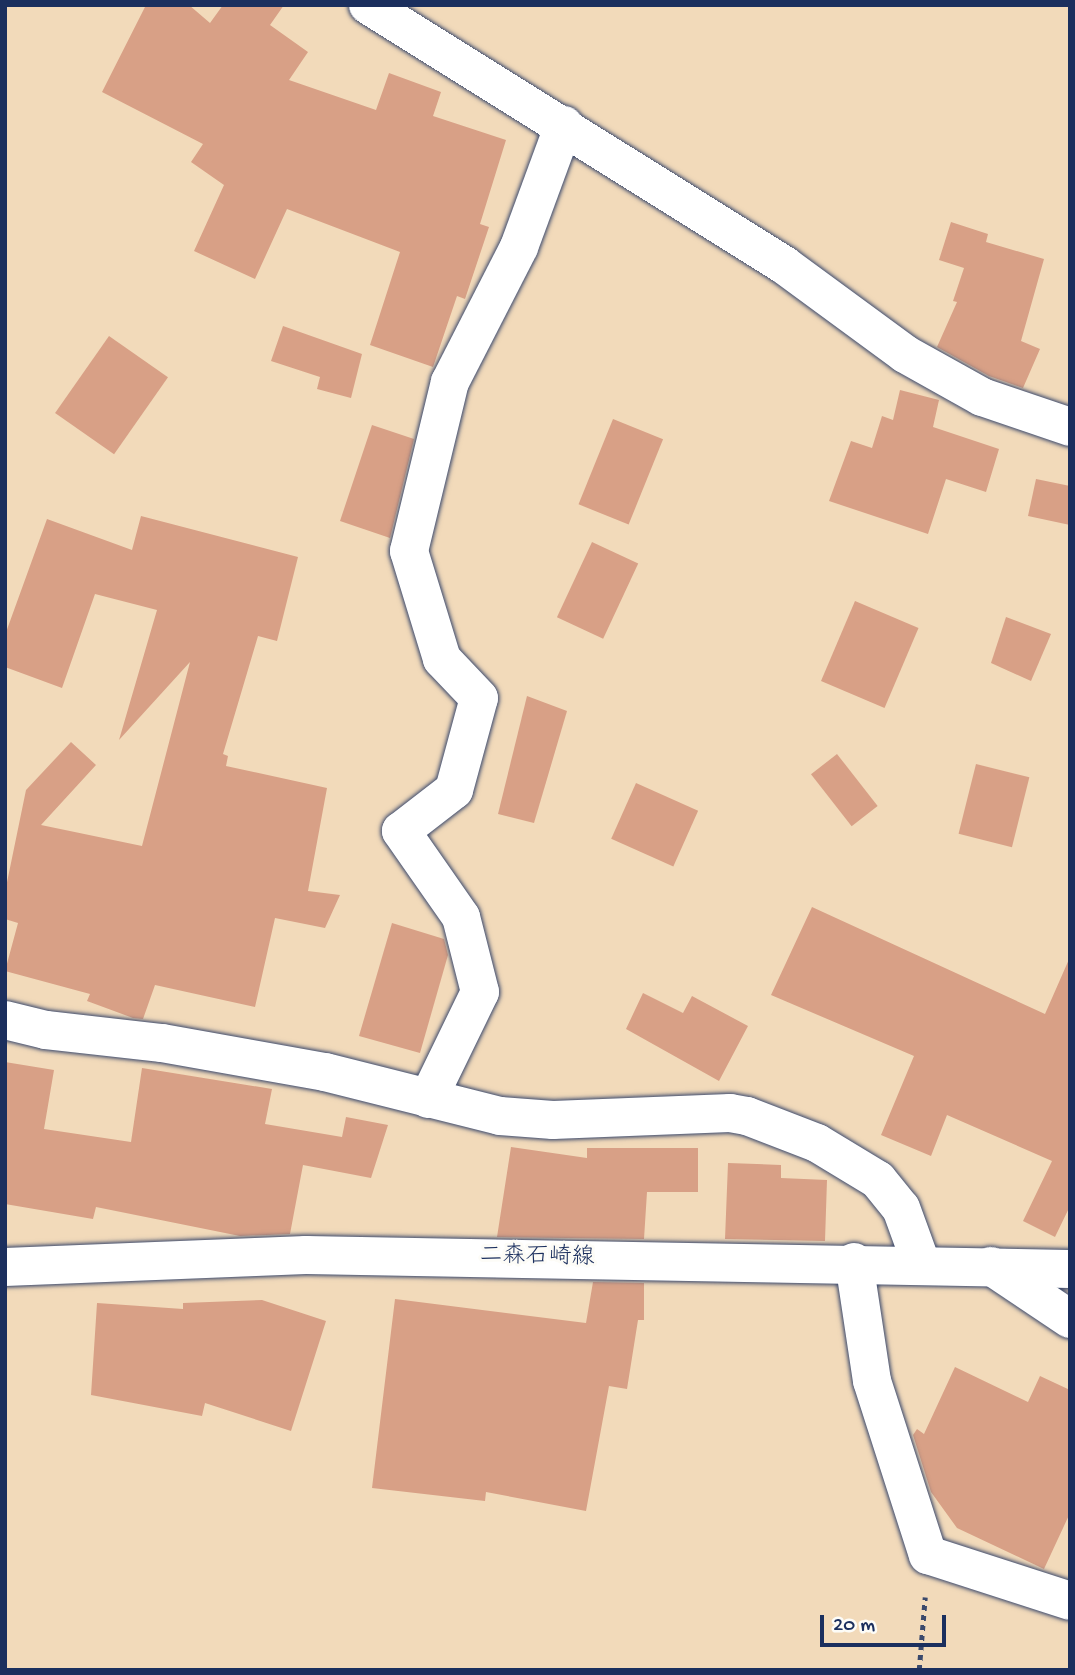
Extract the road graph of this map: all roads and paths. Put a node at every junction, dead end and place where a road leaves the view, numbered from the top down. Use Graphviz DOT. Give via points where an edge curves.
graph roads {
  1 [pos="368,5"];
  2 [pos="564,125"];
  3 [pos="1070,427"];
  4 [pos="5,1020"];
  5 [pos="428,1099"];
  6 [pos="854,1262"];
  7 [pos="921,1263"];
  8 [pos="991,1266"];
  9 [pos="5,1267"];
  10 [pos="1070,1269"];
  11 [pos="1070,1319"];
  12 [pos="928,1555"];
  13 [pos="1070,1601"];
  14 [pos="919,1670"];
  1 -- 2 [label="street"];
  2 -- 3 [label="street" via="784,265 905,354 982,397"];
  2 -- 5 [label="street" via="519,247 450,382 409,551 442,659 479,698 454,790 401,831 461,917 480,992"];
  4 -- 5 [label="street" via="46,1030 277,1062"];
  5 -- 7 [label="street" via="471,1111 553,1120 730,1113 768,1123 817,1143 878,1180 901,1208"];
  6 -- 7 [label="street, 二森石崎線"];
  6 -- 9 [label="street, 二森石崎線" via="306,1255"];
  6 -- 12 [label="street" via="872,1381"];
  7 -- 8 [label="street, 二森石崎線"];
  8 -- 10 [label="street, 二森石崎線"];
  8 -- 11 [label="street"];
  12 -- 13 [label="street"];
  12 -- 14 [label="path"];
}
